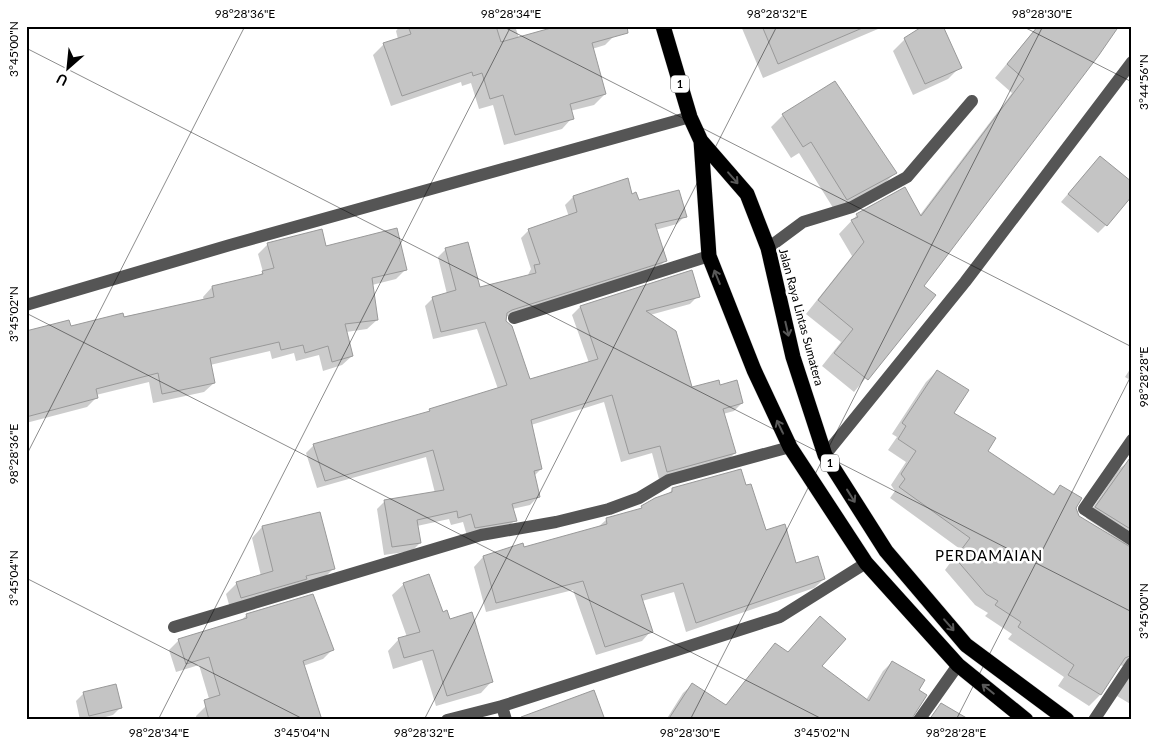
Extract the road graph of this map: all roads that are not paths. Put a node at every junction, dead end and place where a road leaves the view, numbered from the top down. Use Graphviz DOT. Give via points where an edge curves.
graph roads {
  1 [pos="663,26"];
  2 [pos="1132,62"];
  3 [pos="972,100"];
  4 [pos="690,117"];
  5 [pos="701,141"];
  6 [pos="768,248"];
  7 [pos="709,256"];
  8 [pos="26,305"];
  9 [pos="514,318"];
  10 [pos="1132,440"];
  11 [pos="790,447"];
  12 [pos="825,455"];
  13 [pos="1132,540"];
  14 [pos="866,563"];
  15 [pos="174,627"];
  16 [pos="1132,663"];
  17 [pos="958,665"];
  18 [pos="502,706"];
  19 [pos="447,720"];
  20 [pos="506,720"];
  21 [pos="920,720"];
  22 [pos="1026,720"];
  23 [pos="1067,720"];
  24 [pos="1094,720"];
  1 -- 4 [label="highway, Jalan Raya Lintas Sumatera / 1"];
  2 -- 12 [label="street" via="966,282"];
  3 -- 6 [label="street" via="907,176 852,207 803,222"];
  4 -- 5 [label="highway, Jalan Raya Lintas Sumatera / 1"];
  4 -- 8 [label="street"];
  5 -- 6 [label="highway, Jalan Raya Lintas Sumatera / 1, one-way" via="747,194"];
  5 -- 7 [label="highway, Jalan Raya Lintas Sumatera / 1"];
  6 -- 12 [label="highway, Jalan Raya Lintas Sumatera / 1, one-way" via="793,357"];
  7 -- 9 [label="street"];
  11 -- 7 [label="highway, Jalan Raya Lintas Sumatera / 1, one-way" via="754,370"];
  10 -- 13 [label="street" via="1084,508"];
  11 -- 14 [label="highway, Jalan Raya Lintas Sumatera / 1"];
  11 -- 15 [label="street" via="670,480 639,498 608,509 481,535"];
  12 -- 23 [label="highway, Jalan Raya Lintas Sumatera / 1, one-way" via="886,551 966,645"];
  14 -- 17 [label="highway, Jalan Raya Lintas Sumatera / 1"];
  14 -- 18 [label="street" via="780,617"];
  16 -- 24 [label="street"];
  17 -- 21 [label="street"];
  22 -- 17 [label="highway, Jalan Raya Lintas Sumatera / 1, one-way"];
  18 -- 19 [label="street"];
  18 -- 20 [label="street"];
}
